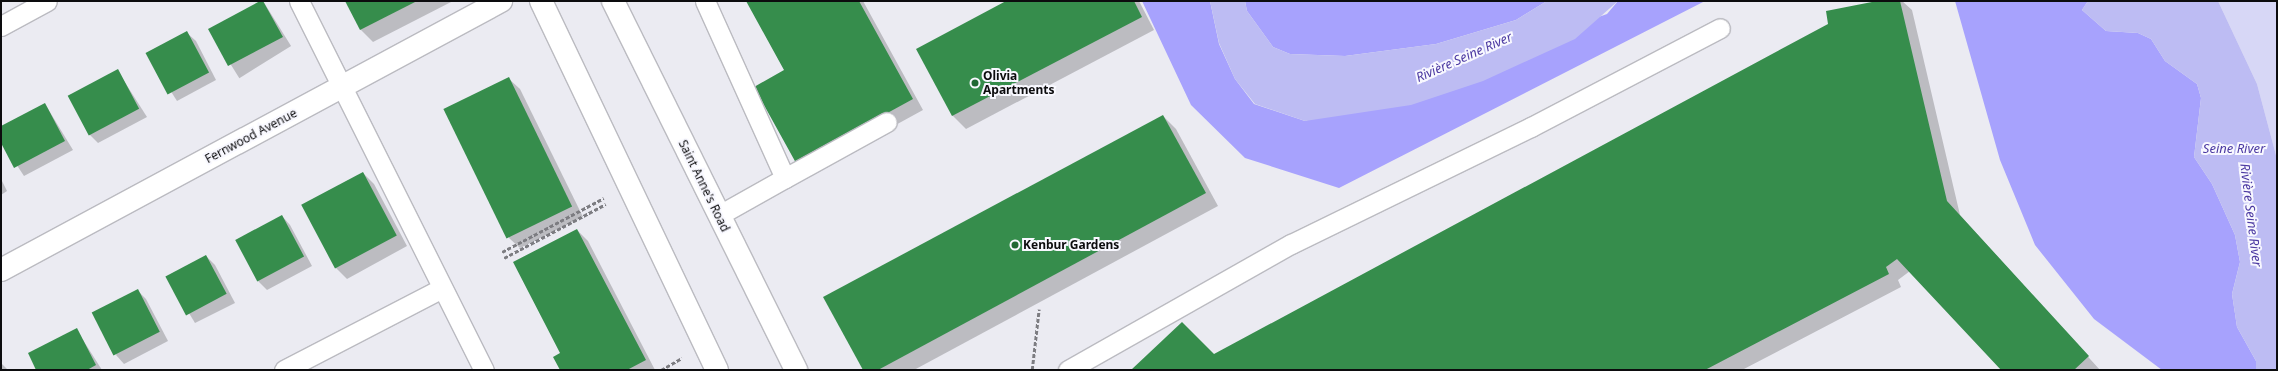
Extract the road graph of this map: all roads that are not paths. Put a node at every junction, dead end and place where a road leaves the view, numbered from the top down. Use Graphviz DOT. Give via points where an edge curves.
graph roads {
  1 [pos="47,1"];
  2 [pos="299,1"];
  3 [pos="501,1"];
  4 [pos="541,1"];
  5 [pos="613,1"];
  6 [pos="705,1"];
  7 [pos="1,26"];
  8 [pos="1720,28"];
  9 [pos="340,87"];
  10 [pos="887,122"];
  11 [pos="785,178"];
  12 [pos="719,215"];
  13 [pos="1,270"];
  14 [pos="442,288"];
  15 [pos="284,370"];
  16 [pos="484,370"];
  17 [pos="717,370"];
  18 [pos="796,370"];
  19 [pos="1068,370"];
  1 -- 7 [label="lane"];
  2 -- 9 [label="lane"];
  3 -- 9 [label="main road, Fernwood Avenue"];
  4 -- 17 [label="main road"];
  5 -- 12 [label="main road, Saint Anne's Road"];
  6 -- 11 [label="lane"];
  8 -- 19 [label="lane" via="1531,127 1291,244"];
  9 -- 13 [label="main road, Fernwood Avenue"];
  9 -- 14 [label="lane"];
  10 -- 11 [label="lane"];
  11 -- 12 [label="lane"];
  12 -- 18 [label="main road, Saint Anne's Road"];
  14 -- 15 [label="lane"];
  14 -- 16 [label="lane"];
}
